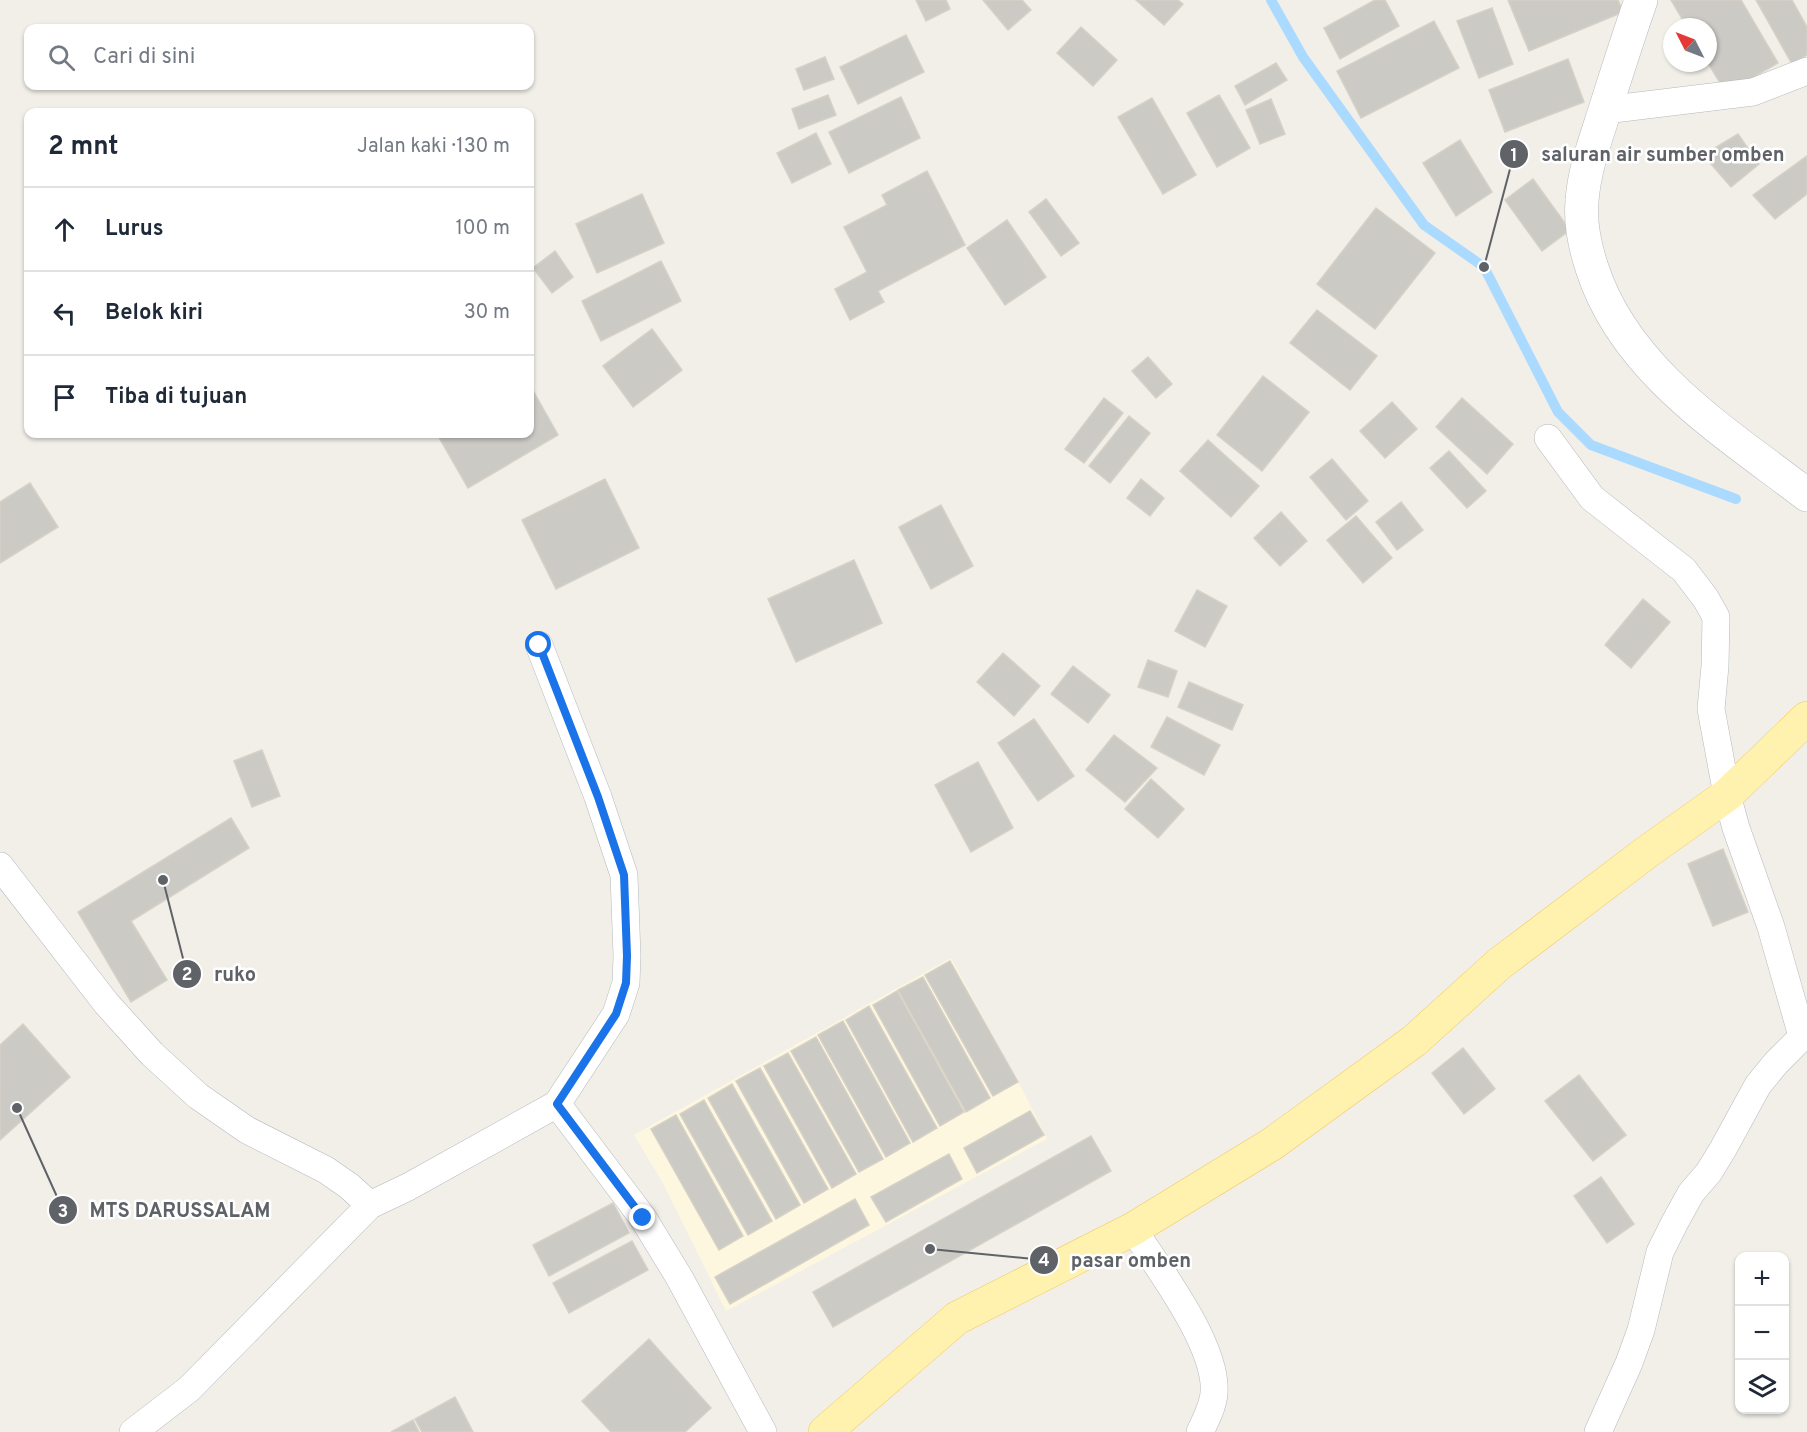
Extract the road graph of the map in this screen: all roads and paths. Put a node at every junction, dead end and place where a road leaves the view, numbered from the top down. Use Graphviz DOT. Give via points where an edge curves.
graph roads {
  1 [pos="1641,0"];
  2 [pos="1807,71"];
  3 [pos="1605,110"];
  4 [pos="1548,438"];
  5 [pos="1807,495"];
  6 [pos="539,645"];
  7 [pos="1807,718"];
  8 [pos="1727,795"];
  9 [pos="0,866"];
  10 [pos="1805,1034"];
  11 [pos="557,1104"];
  12 [pos="370,1205"];
  13 [pos="1133,1229"];
  14 [pos="1603,1429"];
  15 [pos="133,1432"];
  16 [pos="763,1432"];
  17 [pos="825,1432"];
  18 [pos="1200,1432"];
  1 -- 3 [label="street"];
  2 -- 3 [label="street" via="1753,92"];
  3 -- 5 [label="street" via="1590,156 1582,202 1585,246 1599,291 1625,334 1681,397"];
  4 -- 8 [label="street" via="1592,498 1684,570 1716,617 1712,709"];
  6 -- 11 [label="street" via="624,875 626,983 616,1014"];
  7 -- 8 [label="main road"];
  8 -- 10 [label="street"];
  8 -- 13 [label="main road" via="1508,957 1414,1041 1272,1144"];
  9 -- 12 [label="street" via="106,1003 190,1089 247,1130 326,1170"];
  10 -- 14 [label="street" via="1758,1085 1723,1149 1675,1222 1660,1252 1637,1341"];
  11 -- 12 [label="street"];
  11 -- 16 [label="street" via="643,1218"];
  12 -- 15 [label="street" via="189,1389"];
  13 -- 17 [label="main road" via="957,1318"];
  13 -- 18 [label="street" via="1186,1310 1212,1369 1214,1393"];
}
